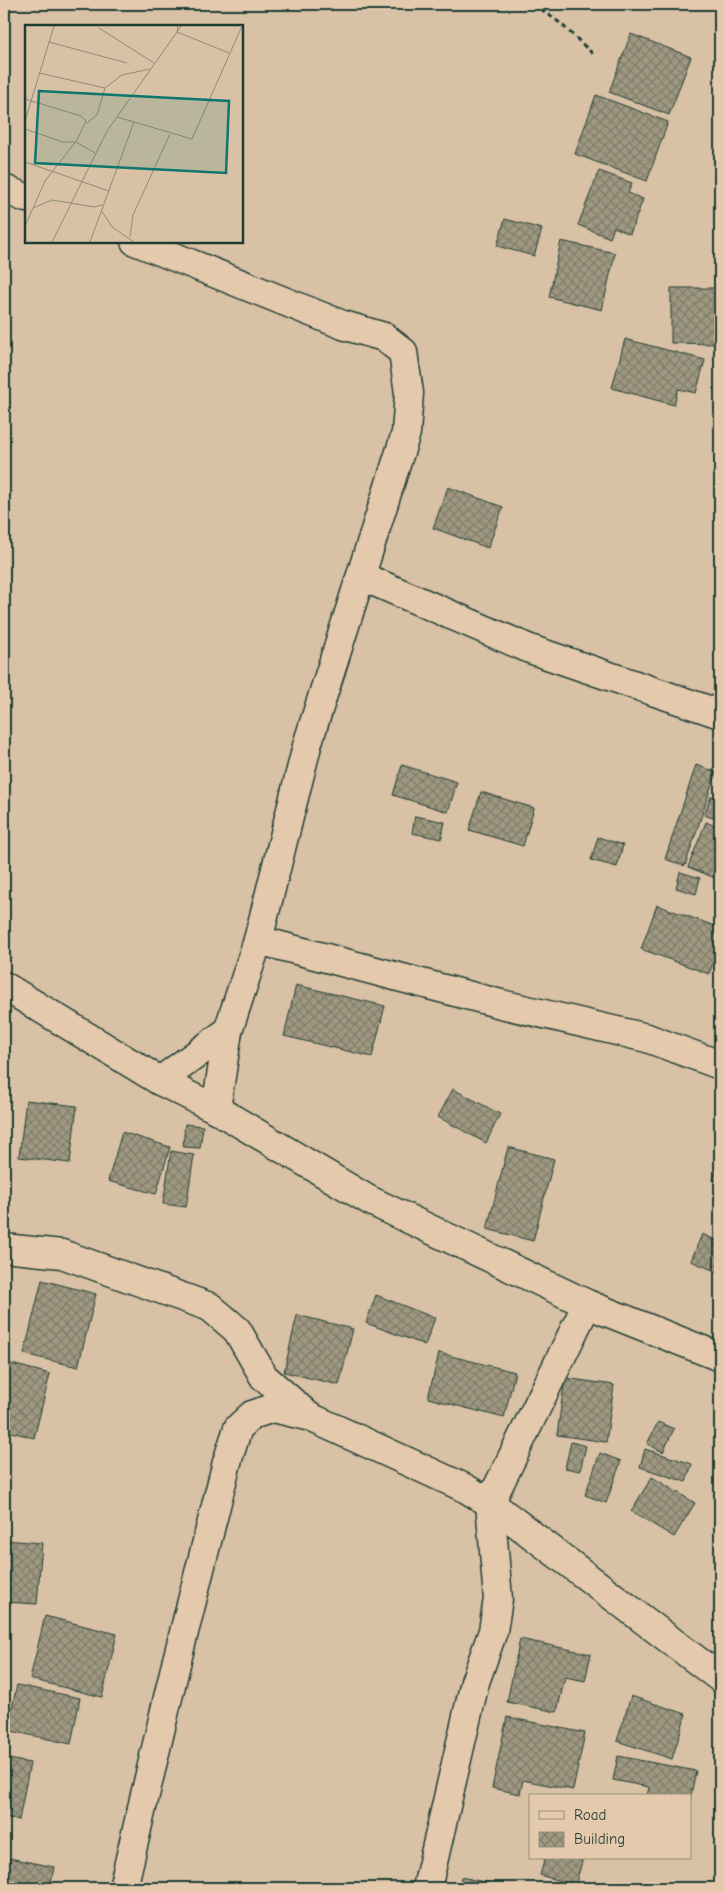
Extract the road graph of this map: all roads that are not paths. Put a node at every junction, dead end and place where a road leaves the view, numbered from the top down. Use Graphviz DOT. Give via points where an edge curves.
graph roads {
  1 [pos="4,189"];
  2 [pos="25,198"];
  3 [pos="137,242"];
  4 [pos="361,576"];
  5 [pos="720,714"];
  6 [pos="258,940"];
  7 [pos="4,986"];
  8 [pos="228,1031"];
  9 [pos="720,1065"];
  10 [pos="160,1082"];
  11 [pos="216,1109"];
  12 [pos="4,1248"];
  13 [pos="588,1304"];
  14 [pos="720,1357"];
  15 [pos="310,1417"];
  16 [pos="490,1503"];
  17 [pos="720,1678"];
  18 [pos="124,1888"];
  19 [pos="428,1888"];
  1 -- 2 [label="street"];
  3 -- 4 [label="street" via="343,325 384,337 404,352 408,393 406,433"];
  4 -- 5 [label="street" via="530,649"];
  4 -- 6 [label="street" via="308,742"];
  6 -- 8 [label="street"];
  6 -- 9 [label="street" via="501,1004 647,1038"];
  7 -- 10 [label="street"];
  8 -- 10 [label="street"];
  8 -- 11 [label="street"];
  10 -- 11 [label="street"];
  11 -- 13 [label="street" via="369,1200"];
  12 -- 15 [label="street" via="62,1254 210,1307 237,1330 264,1378"];
  13 -- 14 [label="street"];
  13 -- 16 [label="street"];
  15 -- 16 [label="street" via="465,1488"];
  15 -- 18 [label="street" via="273,1408 252,1414 238,1428 175,1668"];
  16 -- 17 [label="street"];
  16 -- 19 [label="street" via="498,1599 492,1631 475,1682"];
}
